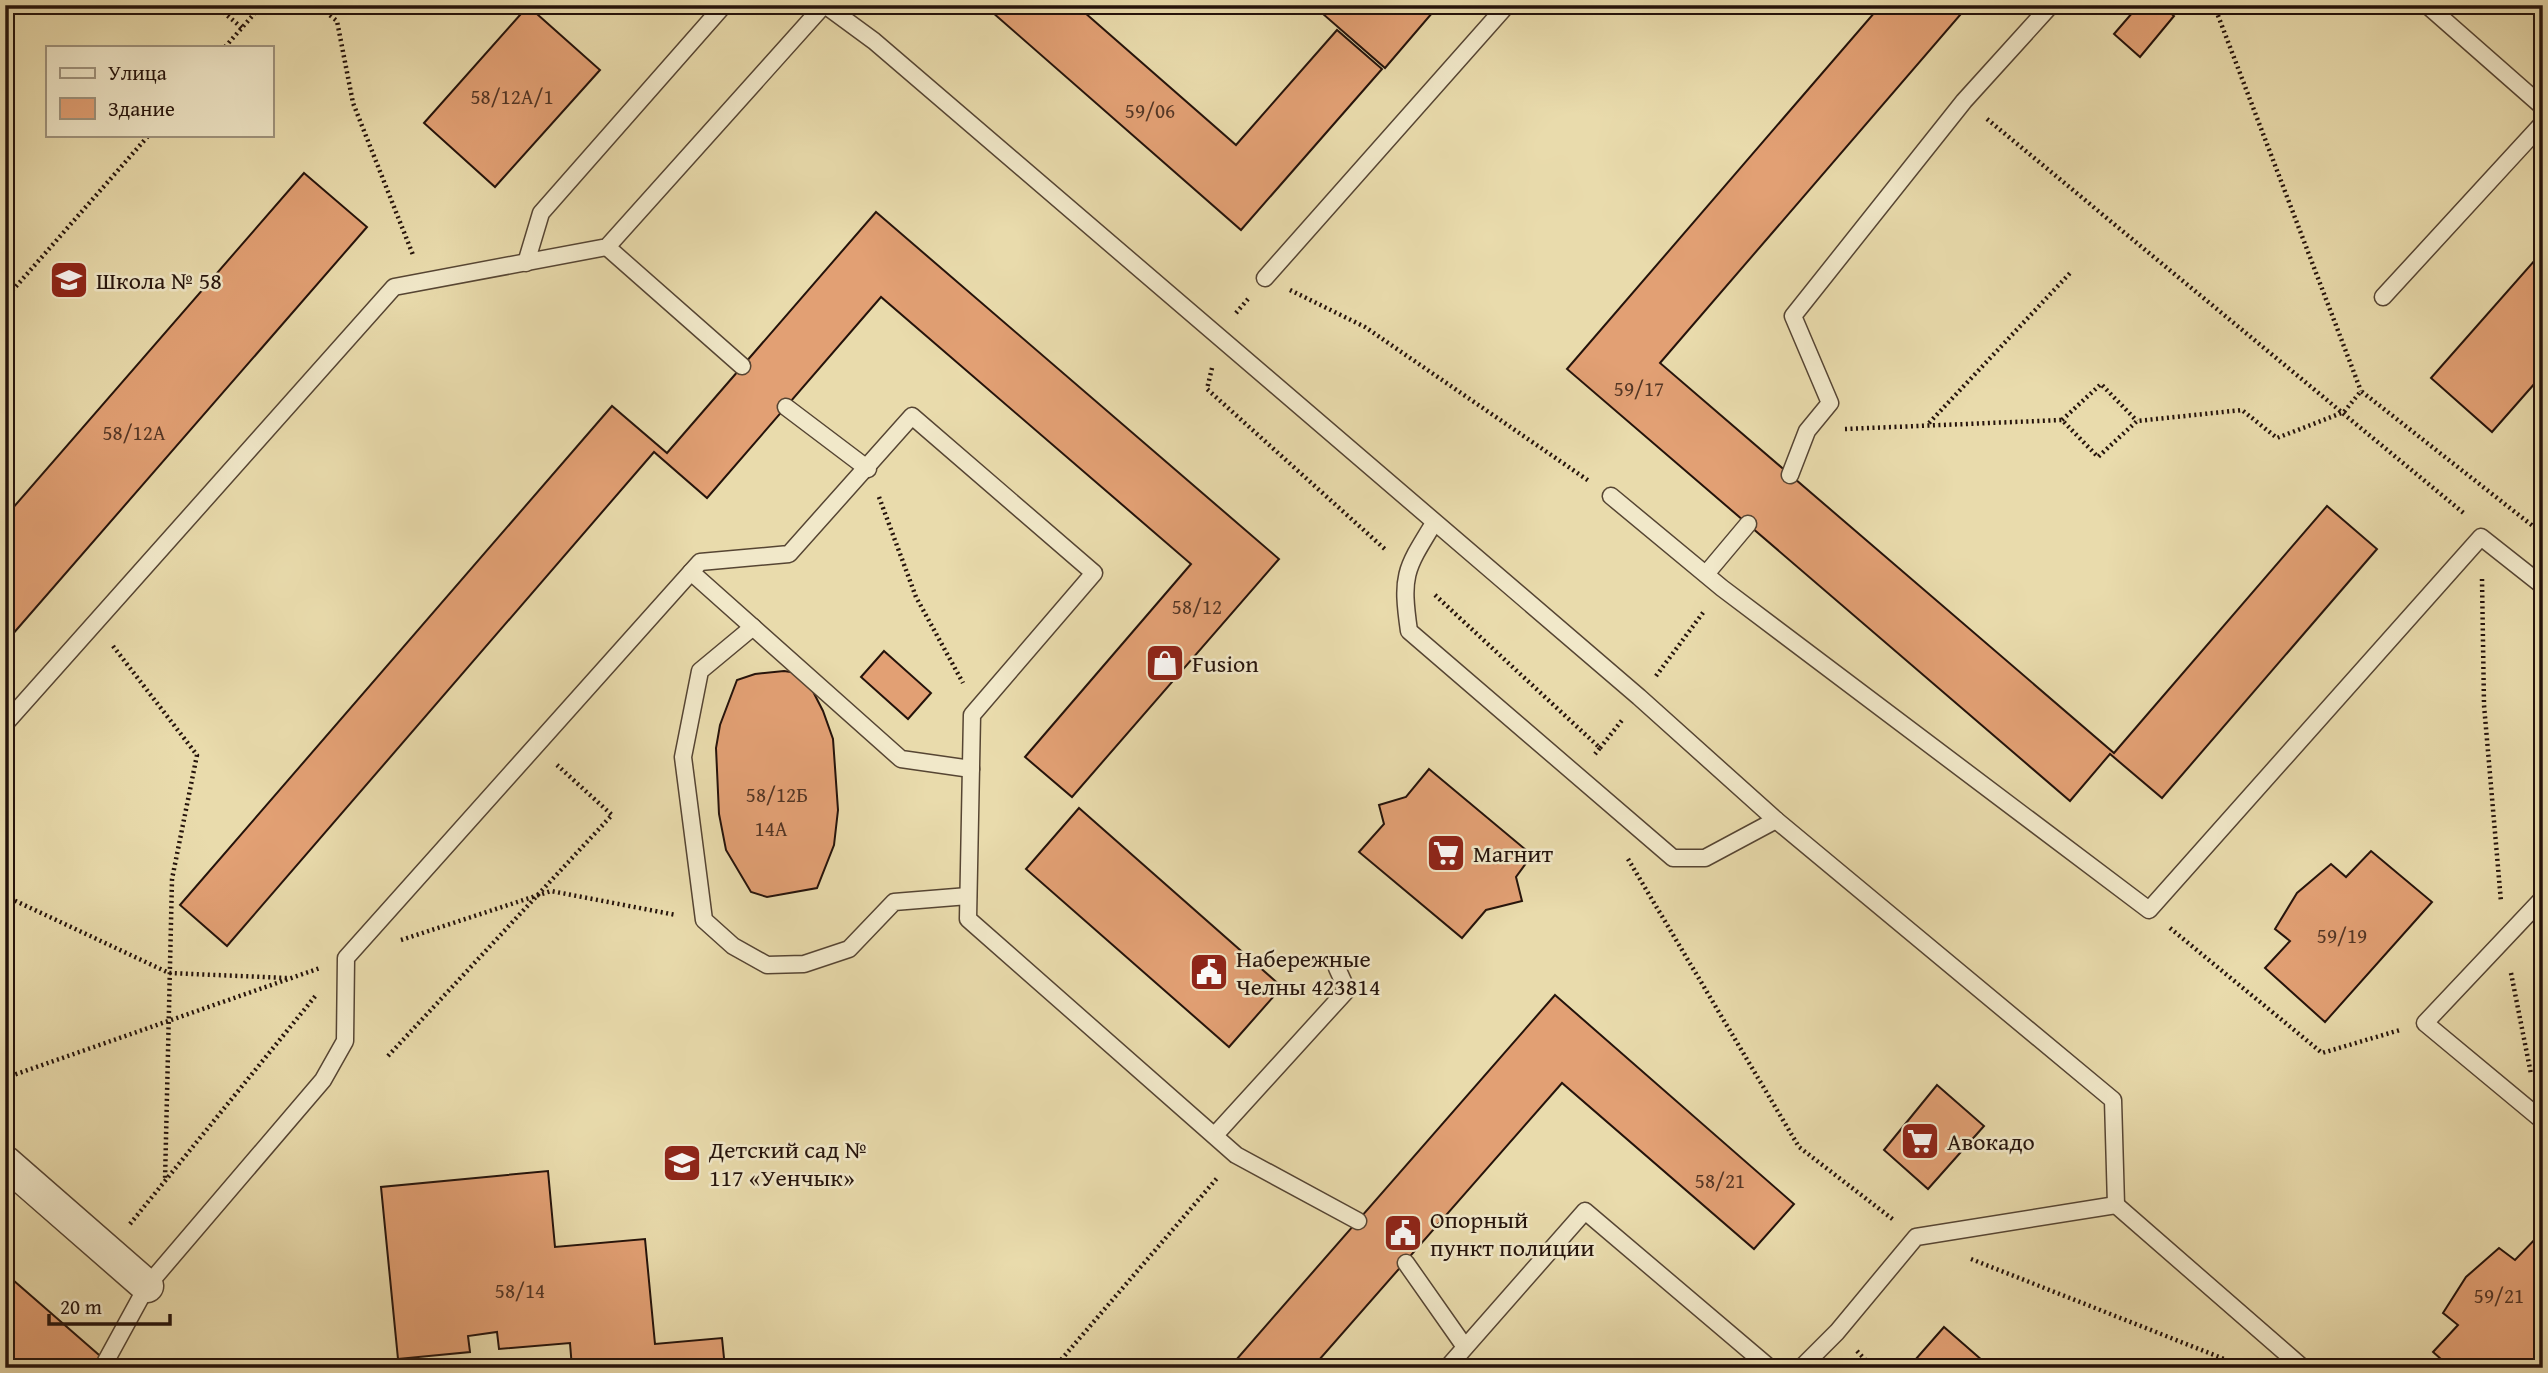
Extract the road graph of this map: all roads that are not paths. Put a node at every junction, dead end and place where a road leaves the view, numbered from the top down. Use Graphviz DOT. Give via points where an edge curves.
graph roads {
  1 [pos="724,5"];
  2 [pos="825,5"];
  3 [pos="1507,5"];
  4 [pos="2051,5"];
  5 [pos="2427,5"];
  6 [pos="2543,107"];
  7 [pos="2543,123"];
  8 [pos="607,247"];
  9 [pos="526,263"];
  10 [pos="1265,278"];
  11 [pos="2383,297"];
  12 [pos="742,366"];
  13 [pos="786,407"];
  14 [pos="868,469"];
  15 [pos="1790,475"];
  16 [pos="1611,496"];
  17 [pos="1433,523"];
  18 [pos="1748,524"];
  19 [pos="691,572"];
  20 [pos="1706,574"];
  21 [pos="2543,586"];
  22 [pos="753,627"];
  23 [pos="5,724"];
  24 [pos="971,768"];
  25 [pos="1776,820"];
  26 [pos="968,897"];
  27 [pos="2543,898"];
  28 [pos="1337,968"];
  29 [pos="2541,1120"];
  30 [pos="1215,1135"];
  31 [pos="5,1162"];
  32 [pos="2116,1205"];
  33 [pos="1357,1221"];
  34 [pos="1406,1263"];
  35 [pos="147,1286"];
  36 [pos="1465,1347"];
  37 [pos="106,1361"];
  38 [pos="1447,1368"];
  39 [pos="1770,1368"];
  40 [pos="1801,1368"];
  41 [pos="2303,1368"];
  1 -- 9 [label="lane" via="541,213"];
  2 -- 8 [label="lane"];
  2 -- 17 [label="lane" via="874,41"];
  3 -- 10 [label="lane"];
  4 -- 15 [label="lane" via="1964,100 1793,316 1830,403 1807,431"];
  5 -- 6 [label="lane"];
  7 -- 11 [label="lane"];
  8 -- 9 [label="lane"];
  8 -- 12 [label="lane"];
  9 -- 23 [label="lane" via="394,287"];
  13 -- 14 [label="lane"];
  14 -- 19 [label="lane" via="789,554 700,562"];
  14 -- 24 [label="lane" via="912,416 1094,573 972,715"];
  16 -- 20 [label="lane"];
  17 -- 25 [label="lane"];
  17 -- 25 [label="lane" via="1406,568 1403,592 1409,631 1674,858 1705,858"];
  18 -- 20 [label="lane"];
  19 -- 22 [label="lane"];
  19 -- 35 [label="lane" via="346,958 345,1041 323,1080"];
  20 -- 21 [label="lane" via="2149,910 2481,537"];
  22 -- 24 [label="lane" via="901,759"];
  22 -- 26 [label="lane" via="700,671 683,757 704,920 733,946 767,965 804,964 849,949 894,902"];
  24 -- 26 [label="lane"];
  25 -- 32 [label="lane" via="2113,1100"];
  26 -- 30 [label="lane" via="968,919"];
  27 -- 29 [label="lane" via="2425,1023"];
  28 -- 30 [label="lane" via="1347,990"];
  30 -- 33 [label="lane" via="1236,1155"];
  31 -- 35 [label="street"];
  32 -- 40 [label="lane" via="1916,1237"];
  32 -- 41 [label="lane"];
  34 -- 36 [label="lane"];
  35 -- 37 [label="lane"];
  36 -- 38 [label="lane"];
  36 -- 39 [label="lane" via="1585,1211"];
}
